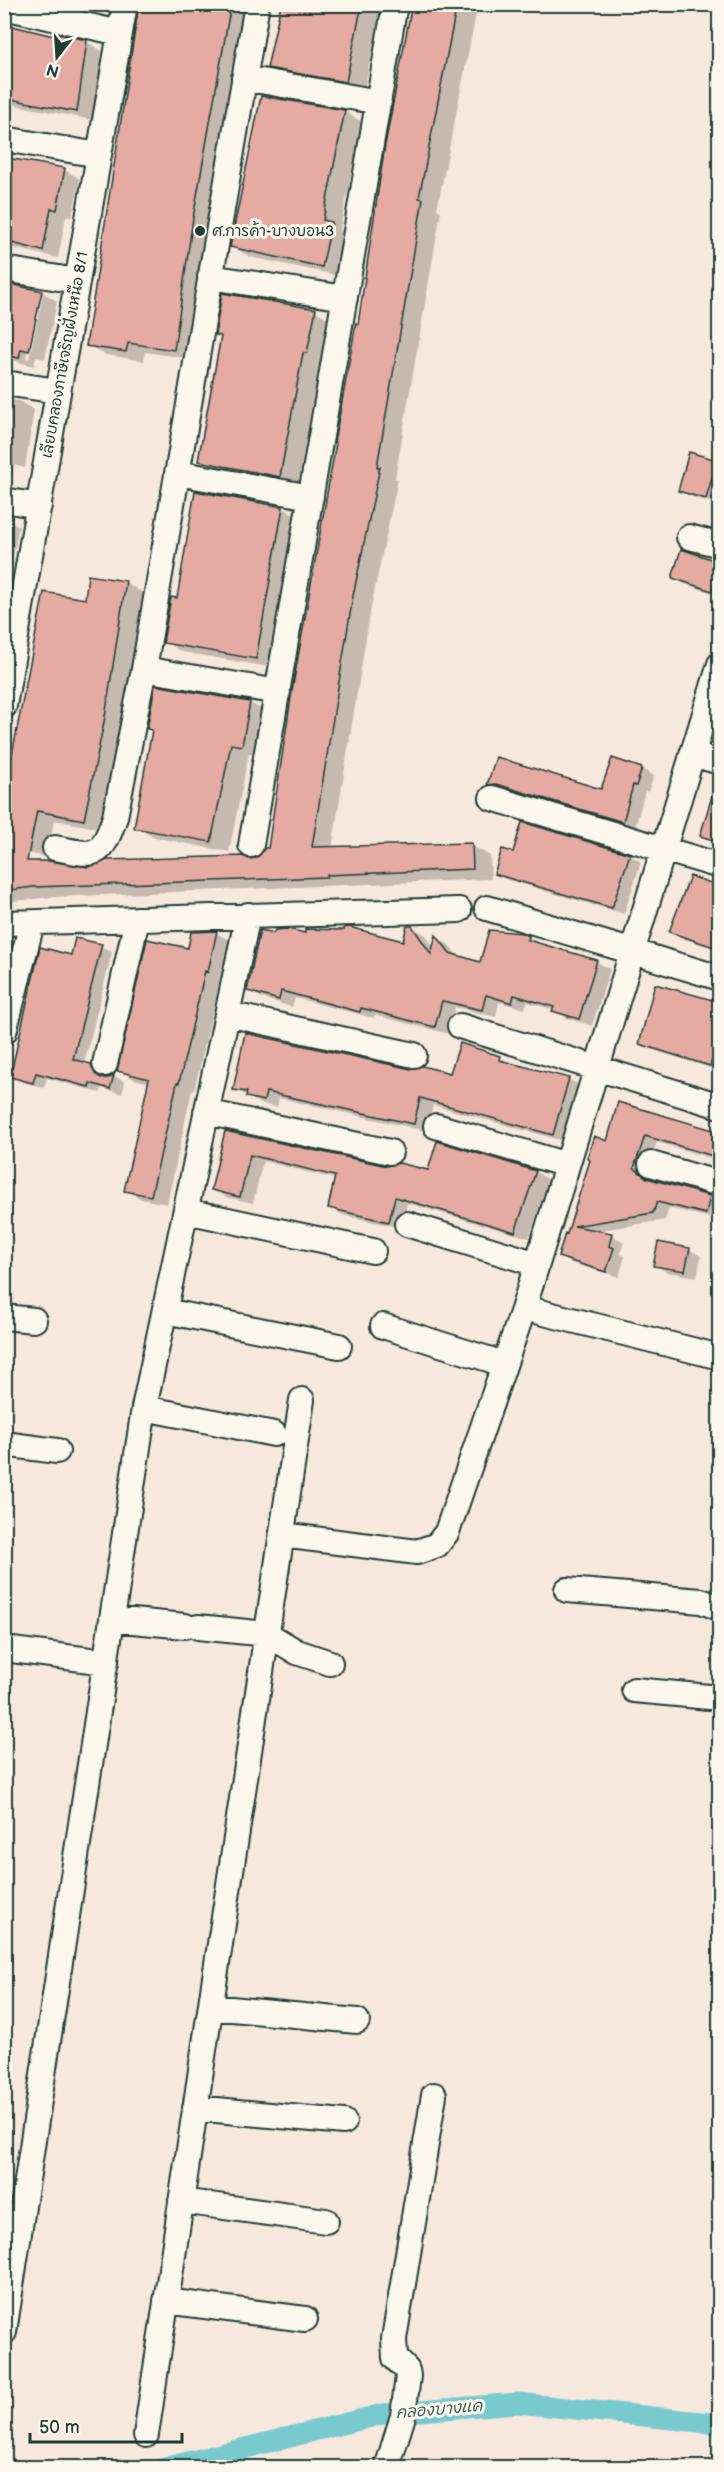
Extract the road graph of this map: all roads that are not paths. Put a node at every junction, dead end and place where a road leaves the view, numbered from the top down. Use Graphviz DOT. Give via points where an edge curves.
graph roads {
  1 [pos="125,4"];
  2 [pos="257,4"];
  3 [pos="395,4"];
  4 [pos="4,7"];
  5 [pos="120,33"];
  6 [pos="244,78"];
  7 [pos="379,102"];
  8 [pos="4,139"];
  9 [pos="99,155"];
  10 [pos="4,269"];
  11 [pos="210,277"];
  12 [pos="77,281"];
  13 [pos="345,298"];
  14 [pos="4,383"];
  15 [pos="58,392"];
  16 [pos="177,473"];
  17 [pos="311,497"];
  18 [pos="4,500"];
  19 [pos="39,506"];
  20 [pos="689,537"];
  21 [pos="720,545"];
  22 [pos="13,606"];
  23 [pos="720,664"];
  24 [pos="144,669"];
  25 [pos="278,692"];
  26 [pos="4,706"];
  27 [pos="692,754"];
  28 [pos="720,762"];
  29 [pos="492,798"];
  30 [pos="251,845"];
  31 [pos="55,848"];
  32 [pos="663,849"];
  33 [pos="720,866"];
  34 [pos="487,908"];
  35 [pos="459,910"];
  36 [pos="248,915"];
  37 [pos="137,919"];
  38 [pos="32,922"];
  39 [pos="4,923"];
  40 [pos="632,952"];
  41 [pos="720,978"];
  42 [pos="227,1014"];
  43 [pos="460,1026"];
  44 [pos="4,1032"];
  45 [pos="414,1055"];
  46 [pos="105,1064"];
  47 [pos="596,1068"];
  48 [pos="720,1106"];
  49 [pos="206,1112"];
  50 [pos="436,1126"];
  51 [pos="390,1152"];
  52 [pos="651,1164"];
  53 [pos="567,1165"];
  54 [pos="720,1184"];
  55 [pos="186,1211"];
  56 [pos="407,1224"];
  57 [pos="373,1251"];
  58 [pos="537,1264"];
  59 [pos="165,1311"];
  60 [pos="536,1311"];
  61 [pos="4,1317"];
  62 [pos="34,1320"];
  63 [pos="383,1326"];
  64 [pos="339,1346"];
  65 [pos="720,1357"];
  66 [pos="504,1364"];
  67 [pos="302,1400"];
  68 [pos="144,1408"];
  69 [pos="274,1434"];
  70 [pos="4,1444"];
  71 [pos="57,1451"];
  72 [pos="282,1535"];
  73 [pos="567,1590"];
  74 [pos="720,1608"];
  75 [pos="112,1619"];
  76 [pos="267,1634"];
  77 [pos="4,1649"];
  78 [pos="106,1662"];
  79 [pos="330,1663"];
  80 [pos="634,1690"];
  81 [pos="720,1698"];
  82 [pos="211,2007"];
  83 [pos="357,2021"];
  84 [pos="434,2096"];
  85 [pos="195,2108"];
  86 [pos="344,2122"];
  87 [pos="181,2201"];
  88 [pos="326,2221"];
  89 [pos="166,2301"];
  90 [pos="305,2319"];
  91 [pos="4,2332"];
  92 [pos="146,2435"];
  93 [pos="387,2468"];
  1 -- 5 [label="street, เลียบคลองภาษีเจริญฝั่งเหนือ 8/1"];
  2 -- 6 [label="street"];
  3 -- 7 [label="street"];
  4 -- 5 [label="street"];
  5 -- 9 [label="street, เลียบคลองภาษีเจริญฝั่งเหนือ 8/1"];
  6 -- 7 [label="street"];
  6 -- 11 [label="street"];
  7 -- 13 [label="street"];
  8 -- 9 [label="street"];
  9 -- 12 [label="street, เลียบคลองภาษีเจริญฝั่งเหนือ 8/1"];
  10 -- 12 [label="street"];
  11 -- 13 [label="street"];
  11 -- 16 [label="street"];
  12 -- 15 [label="street, เลียบคลองภาษีเจริญฝั่งเหนือ 8/1"];
  13 -- 17 [label="street"];
  14 -- 15 [label="street"];
  15 -- 19 [label="street, เลียบคลองภาษีเจริญฝั่งเหนือ 8/1"];
  16 -- 17 [label="street"];
  16 -- 24 [label="street"];
  17 -- 25 [label="street"];
  18 -- 19 [label="street"];
  19 -- 22 [label="street, เลียบคลองภาษีเจริญฝั่งเหนือ 8/1"];
  20 -- 21 [label="street"];
  22 -- 26 [label="street, เลียบคลองภาษีเจริญฝั่งเหนือ 8/1"];
  23 -- 27 [label="street"];
  24 -- 25 [label="street"];
  24 -- 31 [label="street" via="116,818 107,841 88,855"];
  25 -- 30 [label="street"];
  27 -- 28 [label="street"];
  27 -- 32 [label="street"];
  29 -- 32 [label="street"];
  32 -- 33 [label="street"];
  32 -- 40 [label="street"];
  34 -- 40 [label="street"];
  35 -- 36 [label="street"];
  36 -- 37 [label="street"];
  36 -- 42 [label="street"];
  37 -- 38 [label="street"];
  37 -- 46 [label="street"];
  38 -- 39 [label="street"];
  38 -- 44 [label="street"];
  40 -- 41 [label="street"];
  40 -- 47 [label="street"];
  42 -- 45 [label="street"];
  42 -- 49 [label="street"];
  43 -- 47 [label="street"];
  47 -- 48 [label="street"];
  47 -- 53 [label="street"];
  49 -- 51 [label="street"];
  49 -- 55 [label="street"];
  50 -- 53 [label="street"];
  52 -- 54 [label="street"];
  53 -- 58 [label="street"];
  55 -- 57 [label="street"];
  55 -- 59 [label="street"];
  56 -- 58 [label="street"];
  58 -- 66 [label="street"];
  59 -- 64 [label="street"];
  59 -- 68 [label="street"];
  60 -- 65 [label="street"];
  61 -- 62 [label="street"];
  63 -- 66 [label="street"];
  66 -- 72 [label="street" via="447,1532 437,1545 417,1552"];
  67 -- 72 [label="street"];
  68 -- 69 [label="street"];
  68 -- 75 [label="street"];
  70 -- 71 [label="street"];
  72 -- 76 [label="street"];
  73 -- 74 [label="street" via="701,1601"];
  75 -- 76 [label="street"];
  75 -- 78 [label="street"];
  76 -- 79 [label="street" via="297,1652"];
  76 -- 82 [label="street"];
  77 -- 78 [label="street"];
  78 -- 91 [label="street"];
  80 -- 81 [label="street"];
  82 -- 83 [label="street"];
  82 -- 85 [label="street"];
  84 -- 93 [label="street" via="394,2339 395,2358 407,2370 407,2387 403,2416"];
  85 -- 86 [label="street"];
  85 -- 87 [label="street"];
  87 -- 88 [label="street"];
  87 -- 89 [label="street"];
  89 -- 90 [label="street"];
  89 -- 92 [label="street"];
}
